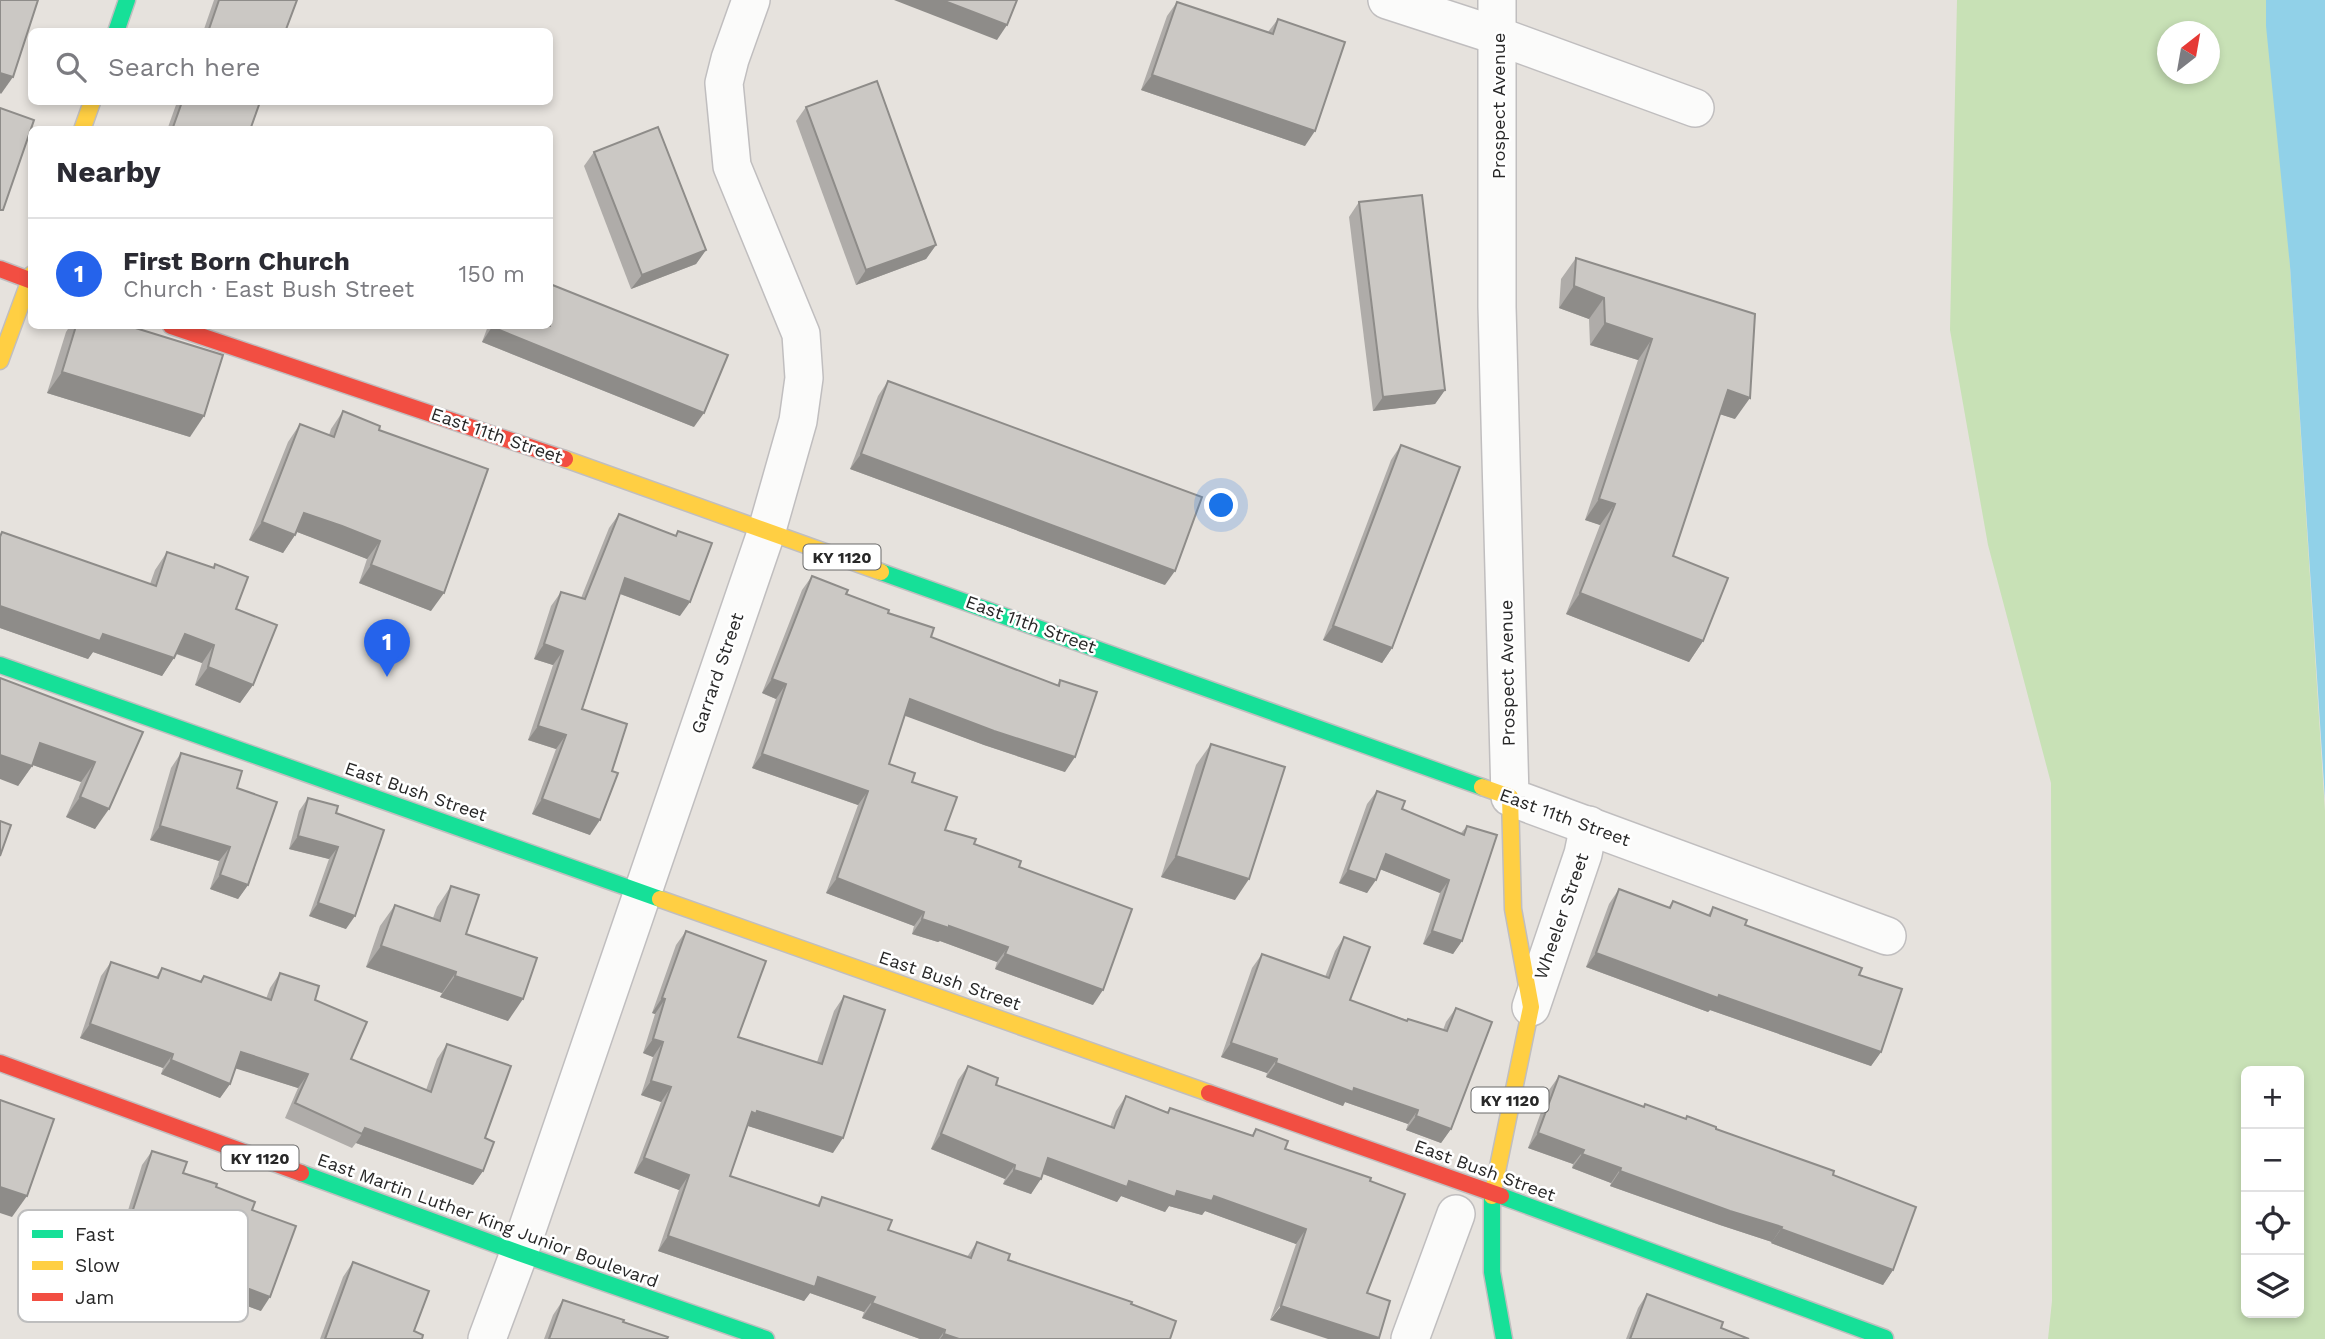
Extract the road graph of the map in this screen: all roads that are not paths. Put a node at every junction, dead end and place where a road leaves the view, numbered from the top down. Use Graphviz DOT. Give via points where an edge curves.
graph roads {
  1 [pos="127,0"];
  2 [pos="751,0"];
  3 [pos="1387,0"];
  4 [pos="1497,0"];
  5 [pos="117,28"];
  6 [pos="1498,36"];
  7 [pos="91,105"];
  8 [pos="1695,108"];
  9 [pos="83,126"];
  10 [pos="0,269"];
  11 [pos="28,277"];
  12 [pos="28,286"];
  13 [pos="180,329"];
  14 [pos="0,361"];
  15 [pos="767,530"];
  16 [pos="0,665"];
  17 [pos="1510,797"];
  18 [pos="1589,825"];
  19 [pos="642,892"];
  20 [pos="1887,936"];
  21 [pos="1531,1007"];
  22 [pos="0,1063"];
  23 [pos="1492,1193"];
  24 [pos="1456,1214"];
  25 [pos="519,1253"];
  26 [pos="1885,1338"];
  27 [pos="487,1339"];
  28 [pos="766,1339"];
  29 [pos="1410,1339"];
  30 [pos="1504,1339"];
  1 -- 5 [label="main road"];
  2 -- 15 [label="street, Garrard Street" via="724,83 732,166 801,334 804,378 798,421"];
  3 -- 6 [label="street"];
  4 -- 6 [label="street, Prospect Avenue"];
  6 -- 8 [label="street"];
  6 -- 17 [label="street, Prospect Avenue" via="1497,307"];
  7 -- 9 [label="main road"];
  10 -- 11 [label="main road"];
  12 -- 14 [label="main road"];
  13 -- 15 [label="main road, East 11th Street / KY 1120"];
  15 -- 17 [label="main road, East 11th Street / KY 1120"];
  15 -- 19 [label="street, Garrard Street"];
  16 -- 19 [label="main road, East Bush Street"];
  17 -- 18 [label="street, East 11th Street"];
  17 -- 21 [label="main road, Prospect Avenue / KY 1120" via="1513,909"];
  18 -- 20 [label="street, East 11th Street"];
  18 -- 21 [label="street, Wheeler Street"];
  19 -- 23 [label="main road, East Bush Street"];
  19 -- 25 [label="street, Garrard Street"];
  21 -- 23 [label="main road, Prospect Avenue / KY 1120"];
  22 -- 25 [label="main road, East Martin Luther King Junior Boulevard / KY 1120"];
  23 -- 26 [label="main road, East Bush Street"];
  23 -- 30 [label="main road, Prospect Avenue / KY 1120" via="1492,1272"];
  24 -- 29 [label="street"];
  25 -- 27 [label="street, Garrard Street"];
  25 -- 28 [label="main road, East Martin Luther King Junior Boulevard / KY 1120"];
}
